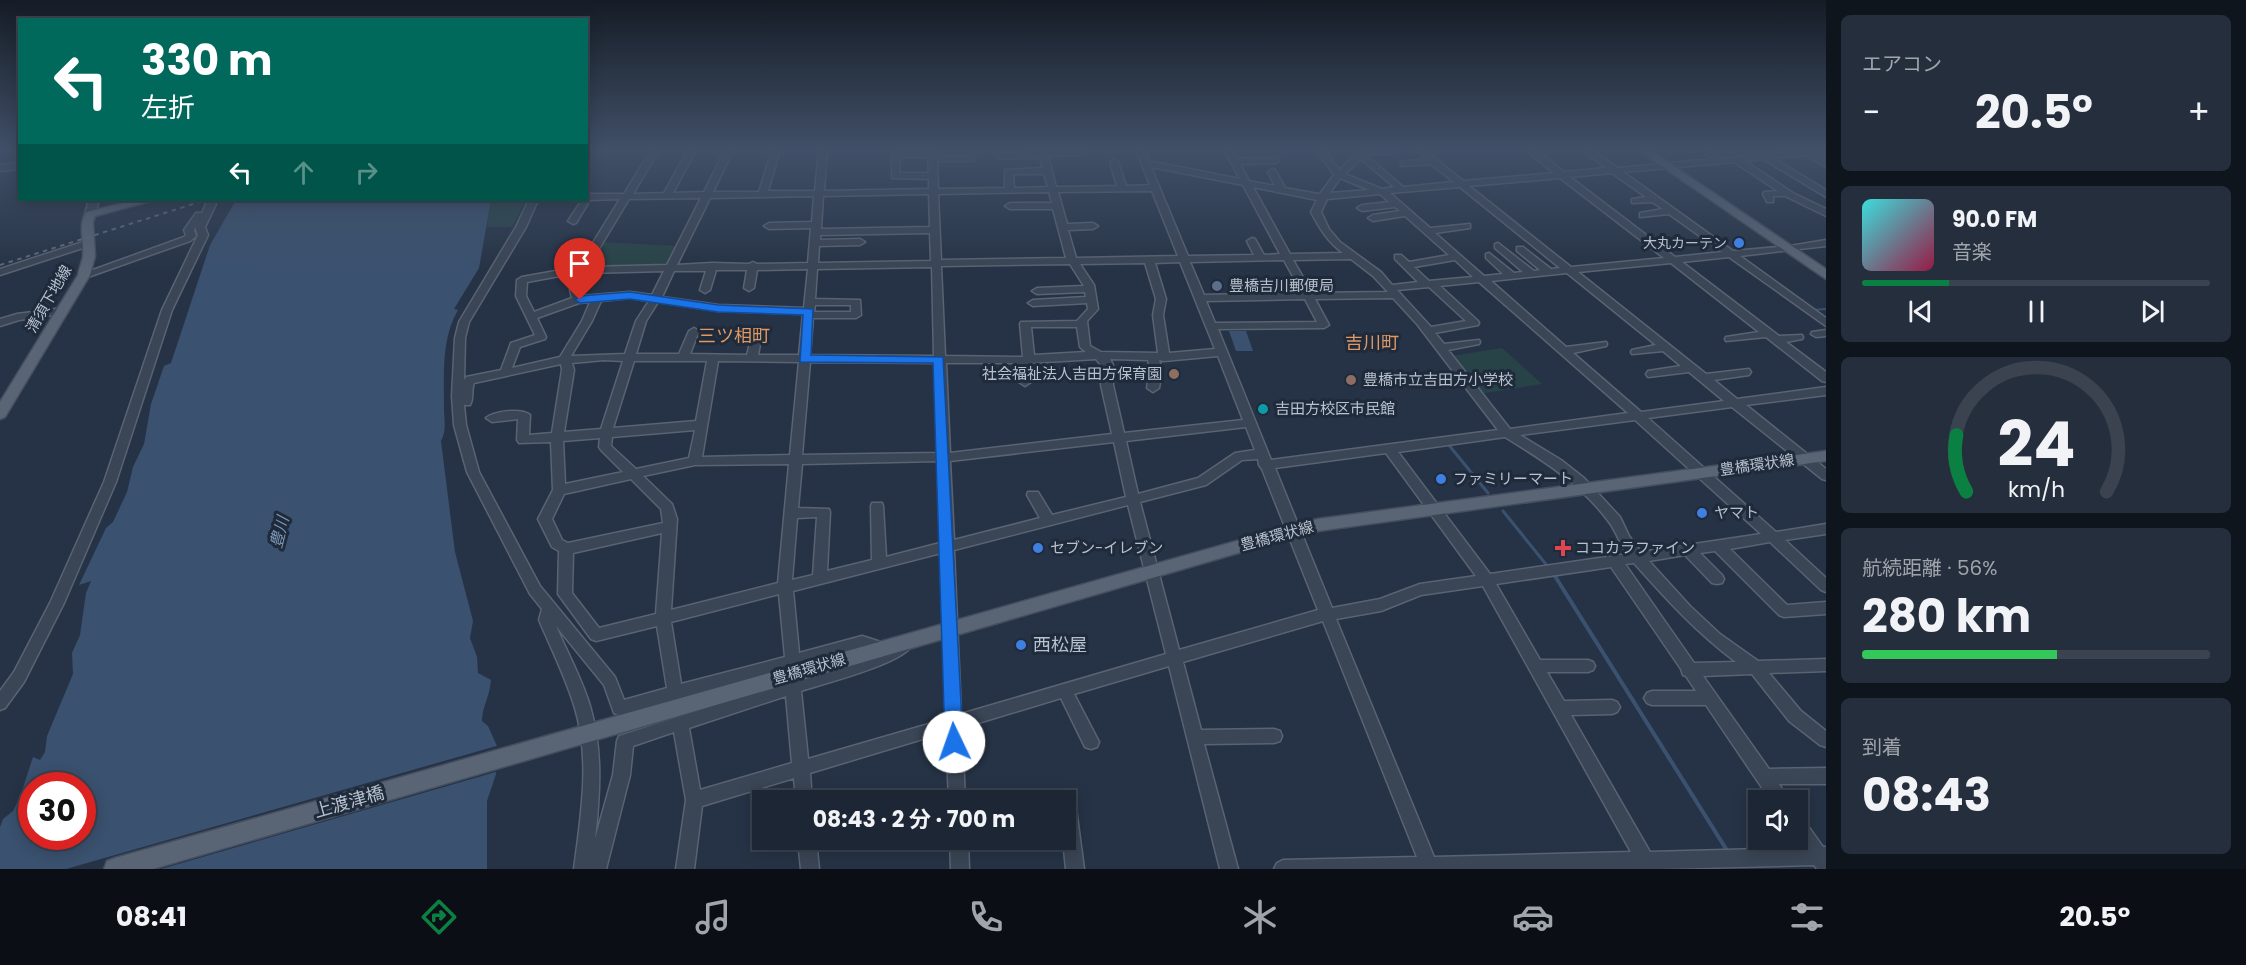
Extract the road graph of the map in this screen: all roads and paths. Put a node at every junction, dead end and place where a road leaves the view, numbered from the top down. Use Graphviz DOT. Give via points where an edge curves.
graph roads {
  1 [pos="630,191"];
  2 [pos="670,191"];
  3 [pos="708,191"];
  4 [pos="764,191"];
  5 [pos="989,191"];
  6 [pos="1052,191"];
  7 [pos="1156,191"];
  8 [pos="1251,191"];
  9 [pos="1285,191"];
  10 [pos="1326,191"];
  11 [pos="1379,191"];
  12 [pos="1397,191"];
  13 [pos="1469,191"];
  14 [pos="1582,191"];
  15 [pos="1643,191"];
  16 [pos="1706,191"];
  17 [pos="1783,191"];
  18 [pos="933,192"];
  19 [pos="1383,192"];
  20 [pos="819,193"];
  21 [pos="1787,193"];
  22 [pos="763,194"];
  23 [pos="706,195"];
  24 [pos="627,196"];
  25 [pos="667,196"];
  26 [pos="1322,197"];
  27 [pos="588,198"];
  28 [pos="1654,199"];
  29 [pos="1770,200"];
  30 [pos="94,201"];
  31 [pos="145,201"];
  32 [pos="534,201"];
  33 [pos="585,201"];
  34 [pos="1635,201"];
  35 [pos="209,202"];
  36 [pos="1397,204"];
  37 [pos="1010,206"];
  38 [pos="1056,206"];
  39 [pos="1362,208"];
  40 [pos="1671,211"];
  41 [pos="1407,213"];
  42 [pos="1826,213"];
  43 [pos="90,214"];
  44 [pos="1643,214"];
  45 [pos="1372,218"];
  46 [pos="573,220"];
  47 [pos="769,226"];
  48 [pos="1093,226"];
  49 [pos="1467,226"];
  50 [pos="1062,227"];
  51 [pos="934,230"];
  52 [pos="1427,231"];
  53 [pos="816,233"];
  54 [pos="1252,241"];
  55 [pos="860,242"];
  56 [pos="89,243"];
  57 [pos="1826,243"];
  58 [pos="1498,246"];
  59 [pos="1790,248"];
  60 [pos="1520,249"];
  61 [pos="1734,254"];
  62 [pos="1355,256"];
  63 [pos="1489,256"];
  64 [pos="1398,257"];
  65 [pos="1456,257"];
  66 [pos="1261,258"];
  67 [pos="1287,258"];
  68 [pos="1183,259"];
  69 [pos="1149,260"];
  70 [pos="1672,260"];
  71 [pos="1072,261"];
  72 [pos="936,263"];
  73 [pos="813,265"];
  74 [pos="1407,265"];
  75 [pos="712,266"];
  76 [pos="753,266"];
  77 [pos="672,267"];
  78 [pos="582,269"];
  79 [pos="1826,269"];
  80 [pos="1569,271"];
  81 [pos="0,272"];
  82 [pos="1549,272"];
  83 [pos="1532,274"];
  84 [pos="84,275"];
  85 [pos="1826,275"];
  86 [pos="1512,276"];
  87 [pos="1481,279"];
  88 [pos="1429,284"];
  89 [pos="749,288"];
  90 [pos="705,290"];
  91 [pos="1037,291"];
  92 [pos="1392,291"];
  93 [pos="1091,294"];
  94 [pos="597,297"];
  95 [pos="1309,297"];
  96 [pos="656,298"];
  97 [pos="1199,298"];
  98 [pos="577,300"];
  99 [pos="1033,303"];
  100 [pos="809,309"];
  101 [pos="63,311"];
  102 [pos="532,316"];
  103 [pos="0,323"];
  104 [pos="1826,323"];
  105 [pos="1082,324"];
  106 [pos="1210,326"];
  107 [pos="694,330"];
  108 [pos="1427,331"];
  109 [pos="1772,337"];
  110 [pos="1798,337"];
  111 [pos="756,339"];
  112 [pos="1730,339"];
  113 [pos="1475,342"];
  114 [pos="1602,344"];
  115 [pos="1666,347"];
  116 [pos="1440,348"];
  117 [pos="1563,351"];
  118 [pos="1221,352"];
  119 [pos="1636,352"];
  120 [pos="1098,356"];
  121 [pos="629,358"];
  122 [pos="683,358"];
  123 [pos="713,358"];
  124 [pos="752,358"];
  125 [pos="1159,358"];
  126 [pos="805,359"];
  127 [pos="1026,359"];
  128 [pos="566,360"];
  129 [pos="939,360"];
  130 [pos="1692,368"];
  131 [pos="507,372"];
  132 [pos="1744,372"];
  133 [pos="1652,374"];
  134 [pos="1705,378"];
  135 [pos="1826,378"];
  136 [pos="1025,382"];
  137 [pos="1153,388"];
  138 [pos="1826,392"];
  139 [pos="1737,404"];
  140 [pos="0,414"];
  141 [pos="1637,416"];
  142 [pos="492,418"];
  143 [pos="1250,423"];
  144 [pos="460,425"];
  145 [pos="700,425"];
  146 [pos="608,433"];
  147 [pos="1507,433"];
  148 [pos="557,437"];
  149 [pos="1120,437"];
  150 [pos="1389,448"];
  151 [pos="1826,456"];
  152 [pos="944,457"];
  153 [pos="1805,459"];
  154 [pos="796,460"];
  155 [pos="1263,460"];
  156 [pos="694,461"];
  157 [pos="632,472"];
  158 [pos="1703,473"];
  159 [pos="1826,476"];
  160 [pos="1587,489"];
  161 [pos="559,490"];
  162 [pos="1033,495"];
  163 [pos="1134,500"];
  164 [pos="877,506"];
  165 [pos="1434,510"];
  166 [pos="792,513"];
  167 [pos="1049,521"];
  168 [pos="669,527"];
  169 [pos="1826,529"];
  170 [pos="1293,531"];
  171 [pos="1776,538"];
  172 [pos="1719,546"];
  173 [pos="947,547"];
  174 [pos="566,549"];
  175 [pos="1689,551"];
  176 [pos="1637,557"];
  177 [pos="1615,561"];
  178 [pos="879,564"];
  179 [pos="1151,571"];
  180 [pos="820,579"];
  181 [pos="1717,579"];
  182 [pos="1487,580"];
  183 [pos="1826,586"];
  184 [pos="785,588"];
  185 [pos="550,608"];
  186 [pos="1826,608"];
  187 [pos="1326,614"];
  188 [pos="663,619"];
  189 [pos="950,628"];
  190 [pos="911,639"];
  191 [pos="882,648"];
  192 [pos="1175,658"];
  193 [pos="793,662"];
  194 [pos="1826,664"];
  195 [pos="1535,666"];
  196 [pos="1588,666"];
  197 [pos="1756,668"];
  198 [pos="1688,670"];
  199 [pos="793,686"];
  200 [pos="1064,690"];
  201 [pos="675,691"];
  202 [pos="1652,698"];
  203 [pos="1708,698"];
  204 [pos="0,702"];
  205 [pos="1612,707"];
  206 [pos="1559,708"];
  207 [pos="953,723"];
  208 [pos="680,724"];
  209 [pos="585,734"];
  210 [pos="1274,736"];
  211 [pos="1195,737"];
  212 [pos="1826,740"];
  213 [pos="1091,742"];
  214 [pos="802,767"];
  215 [pos="1826,776"];
  216 [pos="1765,777"];
  217 [pos="803,790"];
  218 [pos="956,790"];
  219 [pos="1774,790"];
  220 [pos="694,800"];
  221 [pos="1808,840"];
  222 [pos="808,850"];
  223 [pos="959,850"];
  224 [pos="1073,850"];
  225 [pos="1823,860"];
  226 [pos="1766,863"];
  227 [pos="1647,864"];
  228 [pos="1430,867"];
  229 [pos="115,869"];
  230 [pos="583,869"];
  231 [pos="597,869"];
  232 [pos="685,869"];
  233 [pos="810,869"];
  234 [pos="960,869"];
  235 [pos="1075,869"];
  236 [pos="1229,869"];
  237 [pos="1283,869"];
  1 -- 24 [label="street"];
  2 -- 25 [label="street"];
  3 -- 23 [label="street"];
  4 -- 22 [label="street"];
  5 -- 18 [label="street"];
  6 -- 38 [label="street"];
  7 -- 68 [label="street"];
  8 -- 67 [label="street"];
  9 -- 26 [label="street"];
  10 -- 26 [label="street"];
  11 -- 19 [label="street"];
  12 -- 19 [label="street"];
  13 -- 80 [label="street"];
  14 -- 70 [label="street"];
  15 -- 28 [label="street"];
  16 -- 59 [label="main road"];
  17 -- 21 [label="street"];
  18 -- 20 [label="street"];
  18 -- 51 [label="street"];
  19 -- 26 [label="street"];
  19 -- 36 [label="street"];
  20 -- 22 [label="street"];
  20 -- 53 [label="street"];
  21 -- 29 [label="street" via="1767,194"];
  21 -- 42 [label="street"];
  22 -- 23 [label="street"];
  23 -- 25 [label="street"];
  23 -- 77 [label="street"];
  24 -- 25 [label="street"];
  24 -- 27 [label="street"];
  24 -- 78 [label="street"];
  26 -- 62 [label="street" via="1317,212 1325,230"];
  28 -- 34 [label="street"];
  28 -- 40 [label="street"];
  30 -- 43 [label="street"];
  31 -- 43 [label="main road"];
  32 -- 144 [label="street" via="464,322 460,338"];
  33 -- 46 [label="street"];
  35 -- 84 [label="street" via="189,230 188,239"];
  35 -- 204 [label="street" via="200,227 203,235 167,310 110,482 57,603 19,677"];
  36 -- 39 [label="street"];
  36 -- 41 [label="street"];
  37 -- 38 [label="street"];
  38 -- 50 [label="street"];
  40 -- 44 [label="street"];
  40 -- 61 [label="street"];
  41 -- 45 [label="street"];
  41 -- 52 [label="street"];
  43 -- 56 [label="main road, 清須下地線"];
  47 -- 53 [label="street"];
  48 -- 50 [label="street"];
  49 -- 52 [label="street"];
  50 -- 71 [label="street"];
  51 -- 53 [label="street"];
  51 -- 72 [label="street"];
  52 -- 65 [label="street"];
  53 -- 55 [label="street"];
  53 -- 73 [label="street"];
  54 -- 66 [label="street"];
  56 -- 81 [label="street"];
  56 -- 84 [label="main road, 清須下地線"];
  57 -- 59 [label="street"];
  58 -- 83 [label="street"];
  59 -- 61 [label="street"];
  59 -- 79 [label="main road"];
  59 -- 85 [label="main road"];
  60 -- 82 [label="street"];
  61 -- 70 [label="street"];
  61 -- 104 [label="street"];
  62 -- 67 [label="street"];
  62 -- 92 [label="street"];
  63 -- 86 [label="street"];
  64 -- 74 [label="street"];
  65 -- 74 [label="street"];
  65 -- 87 [label="street"];
  66 -- 67 [label="street"];
  66 -- 68 [label="street"];
  67 -- 95 [label="street"];
  68 -- 69 [label="street"];
  68 -- 97 [label="street"];
  69 -- 71 [label="street"];
  69 -- 125 [label="street" via="1161,299"];
  70 -- 80 [label="street"];
  70 -- 109 [label="street"];
  71 -- 72 [label="street"];
  71 -- 93 [label="street"];
  72 -- 73 [label="street"];
  72 -- 129 [label="street"];
  73 -- 76 [label="street"];
  73 -- 100 [label="street"];
  74 -- 88 [label="street"];
  75 -- 76 [label="street"];
  75 -- 77 [label="street"];
  75 -- 90 [label="street"];
  76 -- 89 [label="street"];
  77 -- 78 [label="street"];
  77 -- 96 [label="street"];
  78 -- 98 [label="street" via="575,290"];
  78 -- 102 [label="street" via="522,280 521,296"];
  80 -- 82 [label="street"];
  80 -- 115 [label="street"];
  82 -- 83 [label="street"];
  83 -- 86 [label="street"];
  84 -- 101 [label="main road, 清須下地線"];
  86 -- 87 [label="street"];
  87 -- 88 [label="street"];
  87 -- 117 [label="street"];
  88 -- 92 [label="street"];
  88 -- 108 [label="street" via="1474,323"];
  91 -- 93 [label="street"];
  92 -- 95 [label="street"];
  92 -- 108 [label="street"];
  93 -- 99 [label="street"];
  93 -- 105 [label="street" via="1093,309"];
  94 -- 96 [label="street"];
  94 -- 98 [label="street"];
  94 -- 128 [label="street" via="591,319 569,348"];
  95 -- 97 [label="street"];
  95 -- 106 [label="street" via="1324,325"];
  96 -- 100 [label="street" via="718,308"];
  96 -- 121 [label="street" via="641,321"];
  97 -- 106 [label="street"];
  98 -- 102 [label="street"];
  100 -- 126 [label="street"];
  101 -- 103 [label="street" via="17,316"];
  101 -- 140 [label="main road, 清須下地線"];
  102 -- 131 [label="street" via="541,338 515,345"];
  105 -- 120 [label="street" via="1085,347"];
  105 -- 127 [label="street" via="1025,324"];
  106 -- 118 [label="street"];
  107 -- 122 [label="street"];
  108 -- 116 [label="street"];
  109 -- 110 [label="street"];
  109 -- 112 [label="street"];
  109 -- 135 [label="street"];
  111 -- 124 [label="street"];
  113 -- 116 [label="street"];
  114 -- 117 [label="street"];
  115 -- 119 [label="street"];
  115 -- 130 [label="street"];
  116 -- 147 [label="street"];
  117 -- 141 [label="street"];
  118 -- 125 [label="street"];
  118 -- 143 [label="street"];
  120 -- 125 [label="street"];
  120 -- 127 [label="street"];
  120 -- 149 [label="street" via="1107,365 1107,385"];
  121 -- 122 [label="street"];
  121 -- 128 [label="street"];
  121 -- 146 [label="street"];
  122 -- 123 [label="street"];
  123 -- 124 [label="street"];
  123 -- 145 [label="street"];
  124 -- 126 [label="street"];
  125 -- 137 [label="street"];
  126 -- 129 [label="street"];
  126 -- 154 [label="street"];
  127 -- 129 [label="street"];
  127 -- 136 [label="street"];
  128 -- 131 [label="street"];
  128 -- 148 [label="street" via="568,370"];
  129 -- 152 [label="street"];
  130 -- 133 [label="street"];
  130 -- 134 [label="street"];
  131 -- 144 [label="street" via="468,383 465,418"];
  132 -- 134 [label="street"];
  134 -- 139 [label="street"];
  138 -- 139 [label="street"];
  139 -- 141 [label="street"];
  139 -- 153 [label="street"];
  141 -- 147 [label="street"];
  141 -- 158 [label="street"];
  142 -- 148 [label="street" via="524,415 523,440"];
  143 -- 149 [label="street"];
  143 -- 155 [label="street"];
  144 -- 185 [label="street" via="473,472 535,590"];
  145 -- 146 [label="street"];
  145 -- 156 [label="street"];
  146 -- 148 [label="street"];
  146 -- 157 [label="street" via="605,447"];
  147 -- 150 [label="street"];
  147 -- 160 [label="street" via="1557,463"];
  148 -- 161 [label="street"];
  149 -- 152 [label="street"];
  149 -- 163 [label="street"];
  150 -- 155 [label="street"];
  150 -- 165 [label="street"];
  151 -- 153 [label="main road, 豊橋環状線"];
  152 -- 154 [label="street"];
  152 -- 173 [label="street"];
  153 -- 158 [label="main road, 豊橋環状線"];
  153 -- 159 [label="street"];
  154 -- 156 [label="street"];
  154 -- 166 [label="street"];
  155 -- 163 [label="street" via="1239,456 1202,482"];
  155 -- 170 [label="street"];
  156 -- 157 [label="street"];
  157 -- 161 [label="street"];
  157 -- 168 [label="street" via="667,507"];
  158 -- 160 [label="main road, 豊橋環状線"];
  158 -- 171 [label="street"];
  160 -- 165 [label="main road, 豊橋環状線"];
  160 -- 176 [label="street" via="1615,520"];
  161 -- 174 [label="street" via="545,519 557,543"];
  162 -- 167 [label="street"];
  163 -- 167 [label="street"];
  163 -- 179 [label="street"];
  164 -- 178 [label="street"];
  165 -- 170 [label="main road, 豊橋環状線"];
  165 -- 182 [label="street"];
  166 -- 180 [label="street" via="824,512"];
  166 -- 184 [label="street"];
  167 -- 173 [label="street"];
  168 -- 174 [label="street"];
  168 -- 188 [label="street"];
  169 -- 171 [label="street"];
  170 -- 179 [label="main road, 豊橋環状線"];
  170 -- 187 [label="street"];
  171 -- 172 [label="street"];
  171 -- 183 [label="street"];
  172 -- 175 [label="street"];
  172 -- 186 [label="street" via="1784,611"];
  173 -- 178 [label="street"];
  173 -- 189 [label="street"];
  174 -- 188 [label="street" via="565,594 596,635"];
  175 -- 176 [label="street"];
  175 -- 181 [label="street"];
  176 -- 177 [label="street"];
  176 -- 197 [label="street" via="1715,639"];
  177 -- 182 [label="street"];
  177 -- 198 [label="street"];
  178 -- 180 [label="street"];
  179 -- 189 [label="main road, 豊橋環状線"];
  179 -- 192 [label="street"];
  180 -- 184 [label="street"];
  182 -- 187 [label="street" via="1420,590 1381,605"];
  182 -- 195 [label="street"];
  184 -- 188 [label="street"];
  184 -- 193 [label="street"];
  185 -- 201 [label="street" via="610,682 620,708"];
  185 -- 209 [label="street" via="546,620 582,704"];
  187 -- 192 [label="street"];
  187 -- 228 [label="street"];
  188 -- 201 [label="street"];
  189 -- 190 [label="main road, 豊橋環状線"];
  189 -- 207 [label="street"];
  190 -- 191 [label="main road, 豊橋環状線"];
  190 -- 199 [label="street" via="881,660"];
  191 -- 193 [label="street" via="862,642"];
  191 -- 209 [label="main road, 豊橋環状線"];
  192 -- 200 [label="street"];
  192 -- 211 [label="street"];
  193 -- 201 [label="street"];
  194 -- 197 [label="street"];
  195 -- 196 [label="street"];
  195 -- 206 [label="street"];
  197 -- 198 [label="street"];
  197 -- 212 [label="street" via="1795,716"];
  198 -- 203 [label="street"];
  199 -- 208 [label="street"];
  199 -- 214 [label="street"];
  200 -- 207 [label="street"];
  200 -- 213 [label="street"];
  202 -- 203 [label="street"];
  203 -- 216 [label="street"];
  205 -- 206 [label="street"];
  206 -- 227 [label="street"];
  207 -- 214 [label="street"];
  207 -- 218 [label="street"];
  208 -- 220 [label="street"];
  208 -- 231 [label="street" via="625,741 621,786"];
  209 -- 229 [label="main road, 上渡津橋"];
  209 -- 230 [label="street" via="592,792"];
  210 -- 211 [label="street"];
  211 -- 236 [label="street"];
  214 -- 217 [label="street"];
  214 -- 220 [label="street"];
  215 -- 216 [label="street"];
  216 -- 219 [label="street"];
  220 -- 232 [label="street"];
  221 -- 225 [label="street"];
  222 -- 233 [label="street"];
  223 -- 234 [label="street"];
  224 -- 235 [label="street"];
  225 -- 226 [label="street"];
  226 -- 227 [label="street" via="1732,858"];
  227 -- 228 [label="street"];
  228 -- 237 [label="street"];
}
